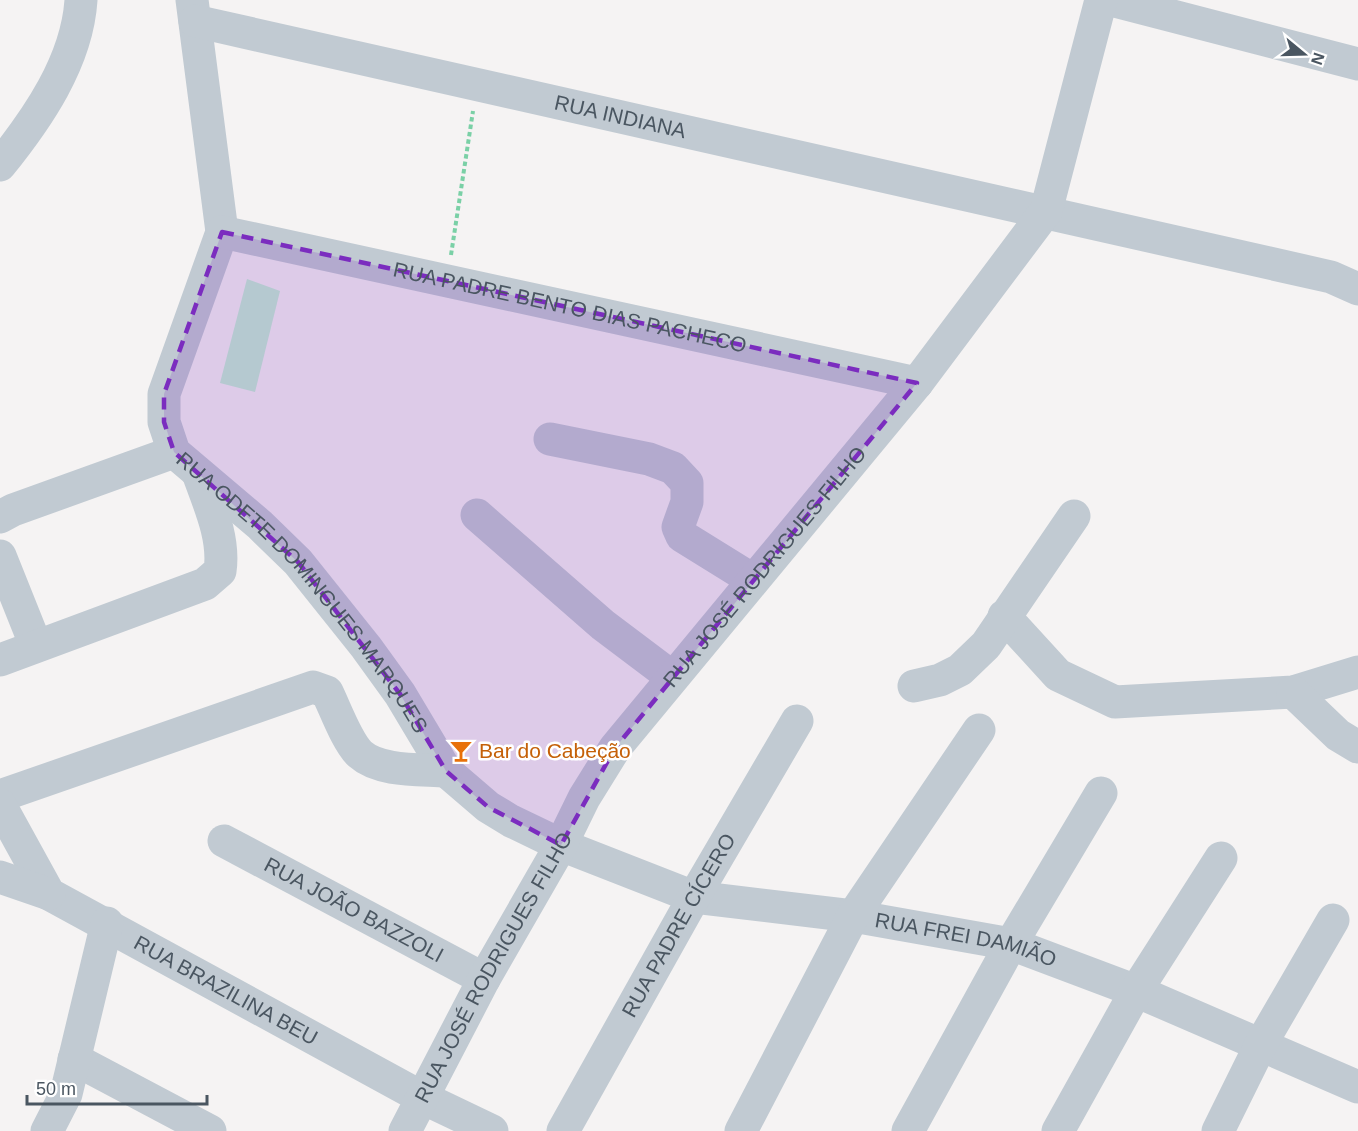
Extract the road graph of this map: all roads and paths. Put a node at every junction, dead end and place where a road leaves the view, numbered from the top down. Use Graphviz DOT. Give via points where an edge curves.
graph roads {
  1 [pos="81,0"];
  2 [pos="1101,0"];
  3 [pos="1111,0"];
  4 [pos="194,10"];
  5 [pos="1358,64"];
  6 [pos="478,84"];
  7 [pos="0,165"];
  8 [pos="1046,211"];
  9 [pos="222,232"];
  10 [pos="447,279"];
  11 [pos="1358,289"];
  12 [pos="917,383"];
  13 [pos="550,439"];
  14 [pos="186,463"];
  15 [pos="477,515"];
  16 [pos="1074,516"];
  17 [pos="0,517"];
  18 [pos="0,556"];
  19 [pos="753,580"];
  20 [pos="1004,616"];
  21 [pos="36,646"];
  22 [pos="0,660"];
  23 [pos="1358,672"];
  24 [pos="672,677"];
  25 [pos="914,686"];
  26 [pos="1293,692"];
  27 [pos="797,722"];
  28 [pos="979,730"];
  29 [pos="1358,747"];
  30 [pos="446,771"];
  31 [pos="1101,793"];
  32 [pos="0,796"];
  33 [pos="0,805"];
  34 [pos="224,841"];
  35 [pos="561,845"];
  36 [pos="1221,858"];
  37 [pos="0,877"];
  38 [pos="49,894"];
  39 [pos="694,897"];
  40 [pos="853,916"];
  41 [pos="1333,920"];
  42 [pos="107,923"];
  43 [pos="1011,944"];
  44 [pos="484,979"];
  45 [pos="1136,991"];
  46 [pos="1261,1044"];
  47 [pos="74,1059"];
  48 [pos="1358,1087"];
  49 [pos="423,1098"];
  50 [pos="47,1131"];
  51 [pos="210,1131"];
  52 [pos="405,1131"];
  53 [pos="492,1131"];
  54 [pos="563,1131"];
  55 [pos="741,1131"];
  56 [pos="908,1131"];
  57 [pos="1058,1131"];
  58 [pos="1218,1131"];
  1 -- 7 [label="street" via="71,46 58,80"];
  2 -- 8 [label="street, RUA JOSÉ RODRIGUES FILHO"];
  3 -- 5 [label="street"];
  4 -- 6 [label="street, RUA INDIANA"];
  4 -- 9 [label="street, RUA ODETE DOMINGUES MARQUES"];
  6 -- 8 [label="street, RUA INDIANA"];
  6 -- 10 [label="path"];
  8 -- 11 [label="street, RUA INDIANA" via="1332,277"];
  8 -- 12 [label="street, RUA JOSÉ RODRIGUES FILHO"];
  9 -- 10 [label="street, RUA PADRE BENTO DIAS PACHECO"];
  9 -- 14 [label="street, RUA ODETE DOMINGUES MARQUES" via="164,394 164,422"];
  10 -- 12 [label="street, RUA PADRE BENTO DIAS PACHECO"];
  12 -- 19 [label="street, RUA JOSÉ RODRIGUES FILHO"];
  13 -- 19 [label="street" via="649,459 673,468 687,483 687,502 678,527 682,536"];
  14 -- 17 [label="street" via="13,510"];
  14 -- 21 [label="street" via="218,535 220,571 205,584"];
  14 -- 30 [label="street, RUA ODETE DOMINGUES MARQUES" via="298,562 400,694"];
  15 -- 24 [label="street" via="603,625"];
  16 -- 20 [label="street"];
  18 -- 21 [label="street"];
  19 -- 24 [label="street, RUA JOSÉ RODRIGUES FILHO"];
  20 -- 25 [label="street" via="986,645 960,670"];
  20 -- 26 [label="street" via="1058,675 1115,702"];
  21 -- 22 [label="street"];
  23 -- 26 [label="street"];
  24 -- 35 [label="street, RUA JOSÉ RODRIGUES FILHO" via="615,748"];
  26 -- 29 [label="street" via="1338,735"];
  27 -- 39 [label="street, RUA PADRE CÍCERO"];
  28 -- 40 [label="street"];
  30 -- 32 [label="street" via="394,766 366,758 356,750 327,692 313,687"];
  30 -- 35 [label="street, RUA ODETE DOMINGUES MARQUES" via="488,807"];
  31 -- 43 [label="street"];
  33 -- 38 [label="street"];
  34 -- 44 [label="street, RUA JOÃO BAZZOLI"];
  35 -- 39 [label="street, RUA FREI DAMIÃO"];
  35 -- 44 [label="street, RUA JOSÉ RODRIGUES FILHO"];
  36 -- 45 [label="street"];
  37 -- 38 [label="street, RUA BRAZILINA BEU"];
  38 -- 42 [label="street, RUA BRAZILINA BEU"];
  39 -- 40 [label="street, RUA FREI DAMIÃO"];
  39 -- 54 [label="street, RUA PADRE CÍCERO"];
  40 -- 43 [label="street, RUA FREI DAMIÃO"];
  40 -- 55 [label="street"];
  41 -- 46 [label="street"];
  42 -- 47 [label="street"];
  42 -- 49 [label="street, RUA BRAZILINA BEU"];
  43 -- 45 [label="street, RUA FREI DAMIÃO"];
  43 -- 56 [label="street"];
  44 -- 49 [label="street, RUA JOSÉ RODRIGUES FILHO"];
  45 -- 46 [label="street, RUA FREI DAMIÃO"];
  45 -- 57 [label="street"];
  46 -- 48 [label="street, RUA FREI DAMIÃO"];
  46 -- 58 [label="street"];
  47 -- 50 [label="street" via="66,1094"];
  47 -- 51 [label="street"];
  49 -- 52 [label="street, RUA JOSÉ RODRIGUES FILHO"];
  49 -- 53 [label="street, RUA BRAZILINA BEU"];
}
